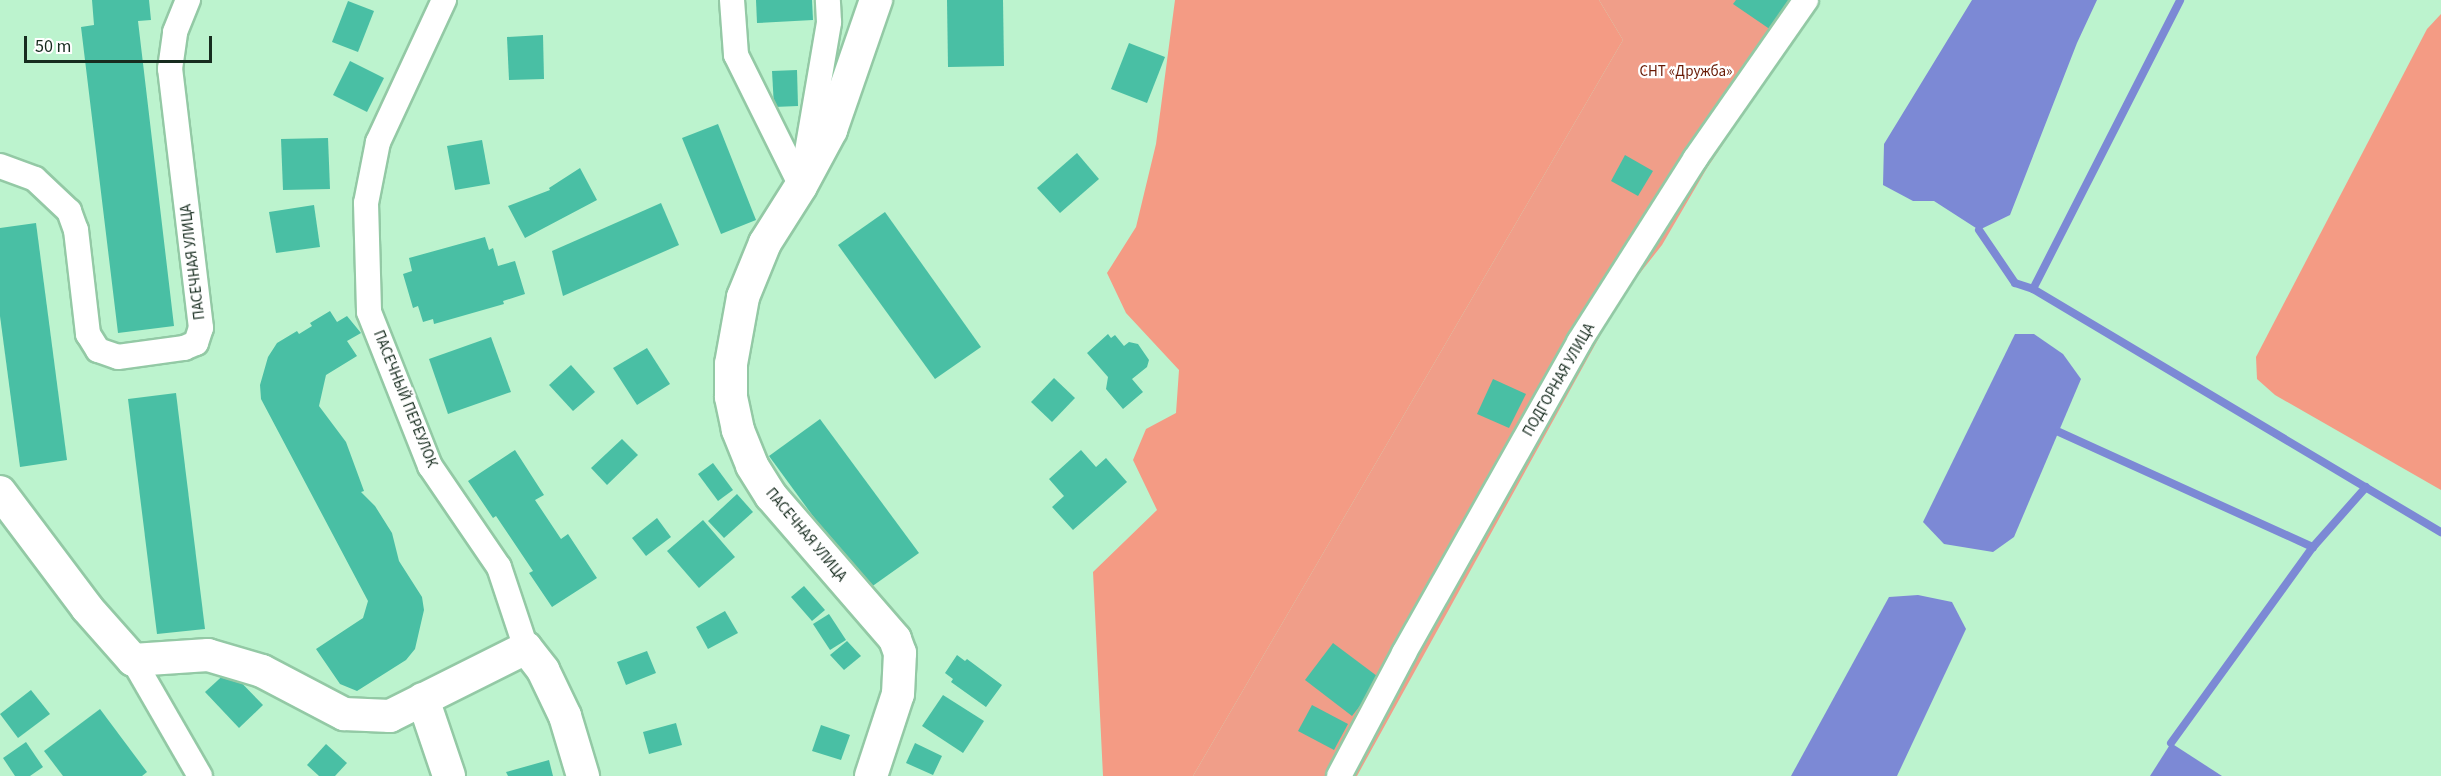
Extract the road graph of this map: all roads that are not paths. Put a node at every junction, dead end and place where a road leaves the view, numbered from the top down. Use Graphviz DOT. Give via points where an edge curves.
graph roads {
  1 [pos="188,0"];
  2 [pos="444,0"];
  3 [pos="732,0"];
  4 [pos="828,0"];
  5 [pos="876,0"];
  6 [pos="1806,0"];
  7 [pos="0,166"];
  8 [pos="801,186"];
  9 [pos="0,492"];
  10 [pos="526,648"];
  11 [pos="133,660"];
  12 [pos="423,699"];
  13 [pos="200,776"];
  14 [pos="449,776"];
  15 [pos="583,776"];
  16 [pos="871,776"];
  17 [pos="1339,776"];
  1 -- 7 [label="street, ПАСЕЧНАЯ УЛИЦА" via="175,32 170,69 201,328 195,343 118,357 98,350 88,334 76,230 69,211 35,179"];
  2 -- 10 [label="street, ПАСЕЧНЫЙ ПЕРЕУЛОК" via="378,142 366,203 369,312 430,466 499,567"];
  3 -- 8 [label="street" via="736,55"];
  4 -- 8 [label="street, ПАСЕЧНАЯ УЛИЦА" via="829,22"];
  5 -- 8 [label="street, ПАСЕЧНАЯ УЛИЦА" via="831,130"];
  6 -- 17 [label="street, ПОДГОРНАЯ УЛИЦА" via="1695,159 1579,342"];
  8 -- 16 [label="street, ПАСЕЧНАЯ УЛИЦА" via="765,243 743,297 732,354 731,396 741,439 771,496 895,639 900,653 898,694"];
  9 -- 11 [label="street" via="87,608"];
  10 -- 12 [label="street"];
  10 -- 15 [label="street, ПАСЕЧНЫЙ ПЕРЕУЛОК" via="543,670 566,716"];
  11 -- 12 [label="street" via="208,656 262,671 344,714 390,716"];
  11 -- 13 [label="street"];
  12 -- 14 [label="street"];
}
